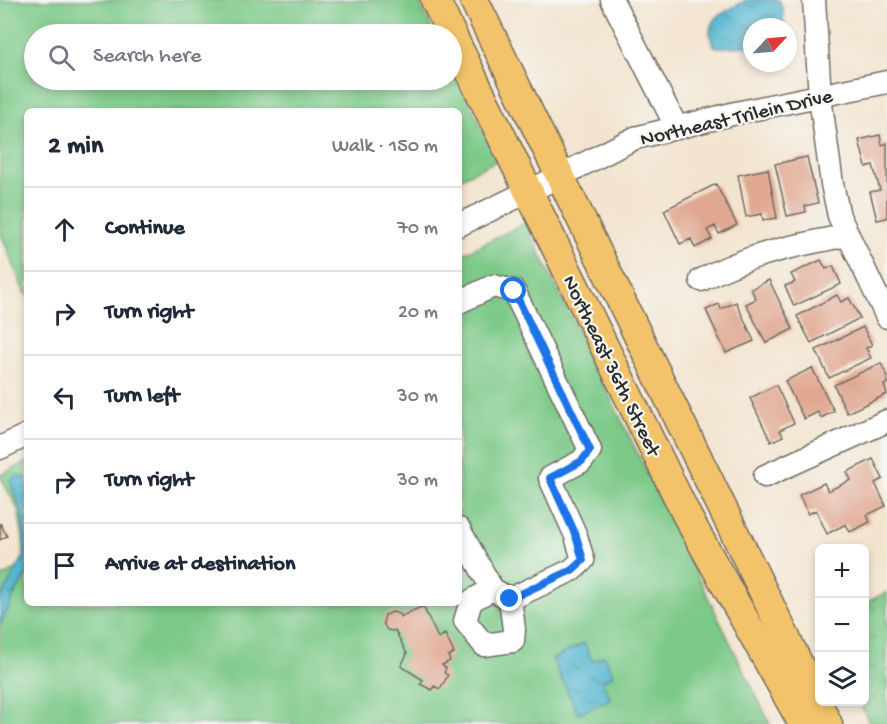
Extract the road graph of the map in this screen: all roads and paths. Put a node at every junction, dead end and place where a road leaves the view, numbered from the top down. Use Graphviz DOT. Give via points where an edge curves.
graph roads {
  1 [pos="435,0"];
  2 [pos="474,0"];
  3 [pos="612,0"];
  4 [pos="814,0"];
  5 [pos="447,24"];
  6 [pos="462,55"];
  7 [pos="887,82"];
  8 [pos="820,96"];
  9 [pos="676,128"];
  10 [pos="560,177"];
  11 [pos="528,191"];
  12 [pos="462,224"];
  13 [pos="848,235"];
  14 [pos="701,280"];
  15 [pos="462,301"];
  16 [pos="887,317"];
  17 [pos="887,421"];
  18 [pos="24,436"];
  19 [pos="0,448"];
  20 [pos="765,476"];
  21 [pos="462,534"];
  22 [pos="803,724"];
  23 [pos="828,724"];
  1 -- 5 [label="main road, Northeast 36th Street"];
  2 -- 10 [label="main road, Northeast 36th Street"];
  3 -- 9 [label="street"];
  4 -- 8 [label="street"];
  6 -- 11 [label="main road, Northeast 36th Street"];
  7 -- 8 [label="street, Northeast Trilein Drive"];
  8 -- 9 [label="street, Northeast Trilein Drive"];
  8 -- 13 [label="street" via="832,184"];
  9 -- 10 [label="street, Northeast Trilein Drive" via="635,138"];
  10 -- 11 [label="street, Northeast Trilein Drive"];
  10 -- 23 [label="main road, Northeast 36th Street"];
  11 -- 12 [label="street, Northeast Trilein Drive"];
  11 -- 22 [label="main road, Northeast 36th Street" via="688,518"];
  13 -- 14 [label="street" via="765,254"];
  13 -- 16 [label="street"];
  15 -- 21 [label="street" via="493,286 514,291 590,450 582,461 550,478 583,560 572,570 501,594"];
  17 -- 20 [label="street"];
  18 -- 19 [label="street"];
}
